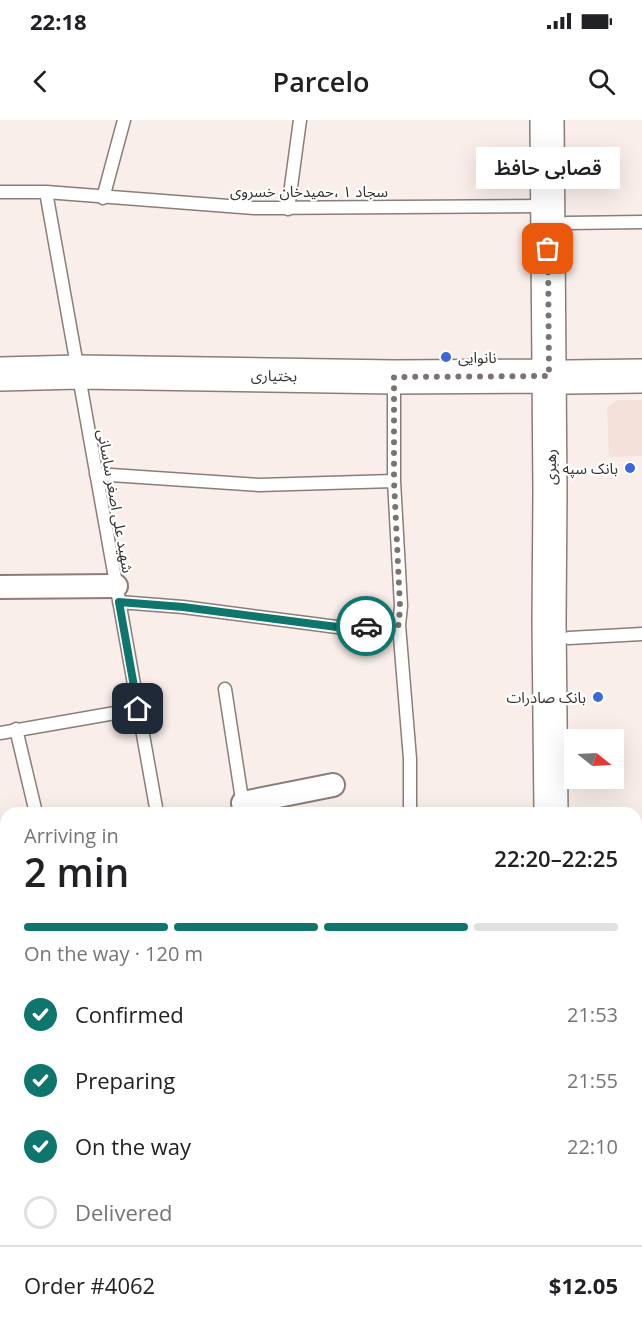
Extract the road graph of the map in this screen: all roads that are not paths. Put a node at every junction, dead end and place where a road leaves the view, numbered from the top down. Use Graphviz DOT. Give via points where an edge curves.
graph roads {
  1 [pos="124,120"];
  2 [pos="300,120"];
  3 [pos="547,120"];
  4 [pos="569,120"];
  5 [pos="0,192"];
  6 [pos="46,192"];
  7 [pos="104,198"];
  8 [pos="288,209"];
  9 [pos="557,214"];
  10 [pos="642,222"];
  11 [pos="78,372"];
  12 [pos="0,374"];
  13 [pos="642,376"];
  14 [pos="394,377"];
  15 [pos="559,377"];
  16 [pos="96,474"];
  17 [pos="394,481"];
  18 [pos="0,587"];
  19 [pos="118,594"];
  20 [pos="399,625"];
  21 [pos="642,634"];
  22 [pos="569,638"];
  23 [pos="225,689"];
  24 [pos="138,709"];
  25 [pos="16,729"];
  26 [pos="0,733"];
  27 [pos="333,785"];
  28 [pos="35,807"];
  29 [pos="156,807"];
  30 [pos="244,807"];
  31 [pos="248,807"];
  32 [pos="410,807"];
  33 [pos="551,807"];
  34 [pos="572,807"];
  1 -- 7 [label="lane"];
  2 -- 8 [label="lane"];
  3 -- 9 [label="main road, رهبری"];
  4 -- 9 [label="main road, رهبری"];
  5 -- 6 [label="lane, سجاد ۱ ،حمیدخان خسروی"];
  6 -- 7 [label="lane, سجاد ۱ ،حمیدخان خسروی"];
  6 -- 11 [label="lane, شهید علی اصغر ساسانی"];
  7 -- 8 [label="lane, سجاد ۱ ،حمیدخان خسروی"];
  8 -- 9 [label="lane, سجاد ۱ ،حمیدخان خسروی"];
  9 -- 10 [label="lane, سجاد ۱ ،حمیدخان خسروی"];
  9 -- 15 [label="main road, رهبری"];
  11 -- 12 [label="main road, بختیاری"];
  11 -- 14 [label="main road, بختیاری"];
  11 -- 16 [label="lane, شهید علی اصغر ساسانی"];
  13 -- 15 [label="main road, بختیاری"];
  14 -- 15 [label="main road, بختیاری"];
  14 -- 17 [label="lane"];
  15 -- 22 [label="main road, رهبری"];
  15 -- 33 [label="main road, رهبری" via="549,622"];
  16 -- 17 [label="lane" via="259,484"];
  16 -- 19 [label="lane, شهید علی اصغر ساسانی"];
  17 -- 20 [label="lane"];
  18 -- 19 [label="street"];
  19 -- 20 [label="lane" via="183,607 337,627"];
  19 -- 24 [label="lane, شهید علی اصغر ساسانی"];
  20 -- 32 [label="lane"];
  21 -- 22 [label="lane"];
  22 -- 34 [label="main road, رهبری"];
  23 -- 30 [label="lane"];
  24 -- 25 [label="lane"];
  24 -- 29 [label="lane, شهید علی اصغر ساسانی"];
  25 -- 26 [label="lane"];
  25 -- 28 [label="lane"];
  27 -- 31 [label="street"];
}
